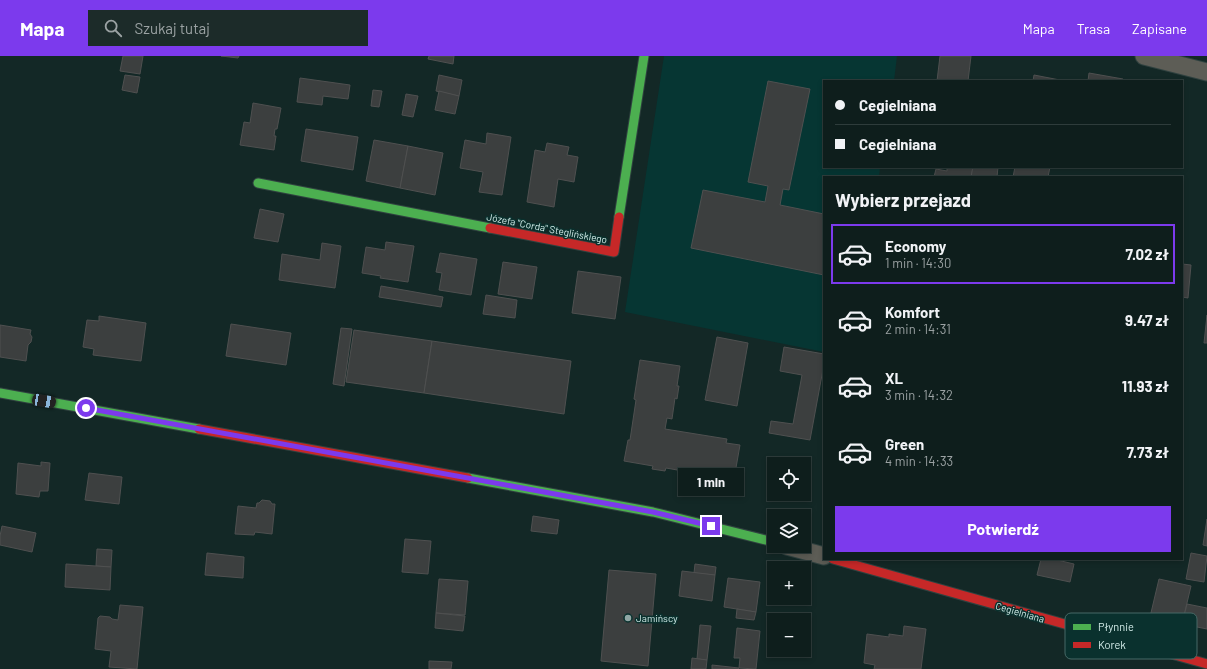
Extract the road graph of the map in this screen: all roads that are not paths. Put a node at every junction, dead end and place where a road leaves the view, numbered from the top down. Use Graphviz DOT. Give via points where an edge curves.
graph roads {
  1 [pos="644,56"];
  2 [pos="1144,56"];
  3 [pos="1207,72"];
  4 [pos="258,183"];
  5 [pos="0,393"];
  6 [pos="767,540"];
  7 [pos="811,552"];
  8 [pos="823,556"];
  9 [pos="837,560"];
  10 [pos="1065,624"];
  11 [pos="1189,659"];
  12 [pos="1207,664"];
  1 -- 4 [label="street, Józefa \"Corda\" Steglińskiego" via="614,252"];
  2 -- 3 [label="street"];
  5 -- 6 [label="street" via="653,512"];
  7 -- 8 [label="street"];
  9 -- 10 [label="street, Cegielniana"];
  11 -- 12 [label="street, Cegielniana"];
}
